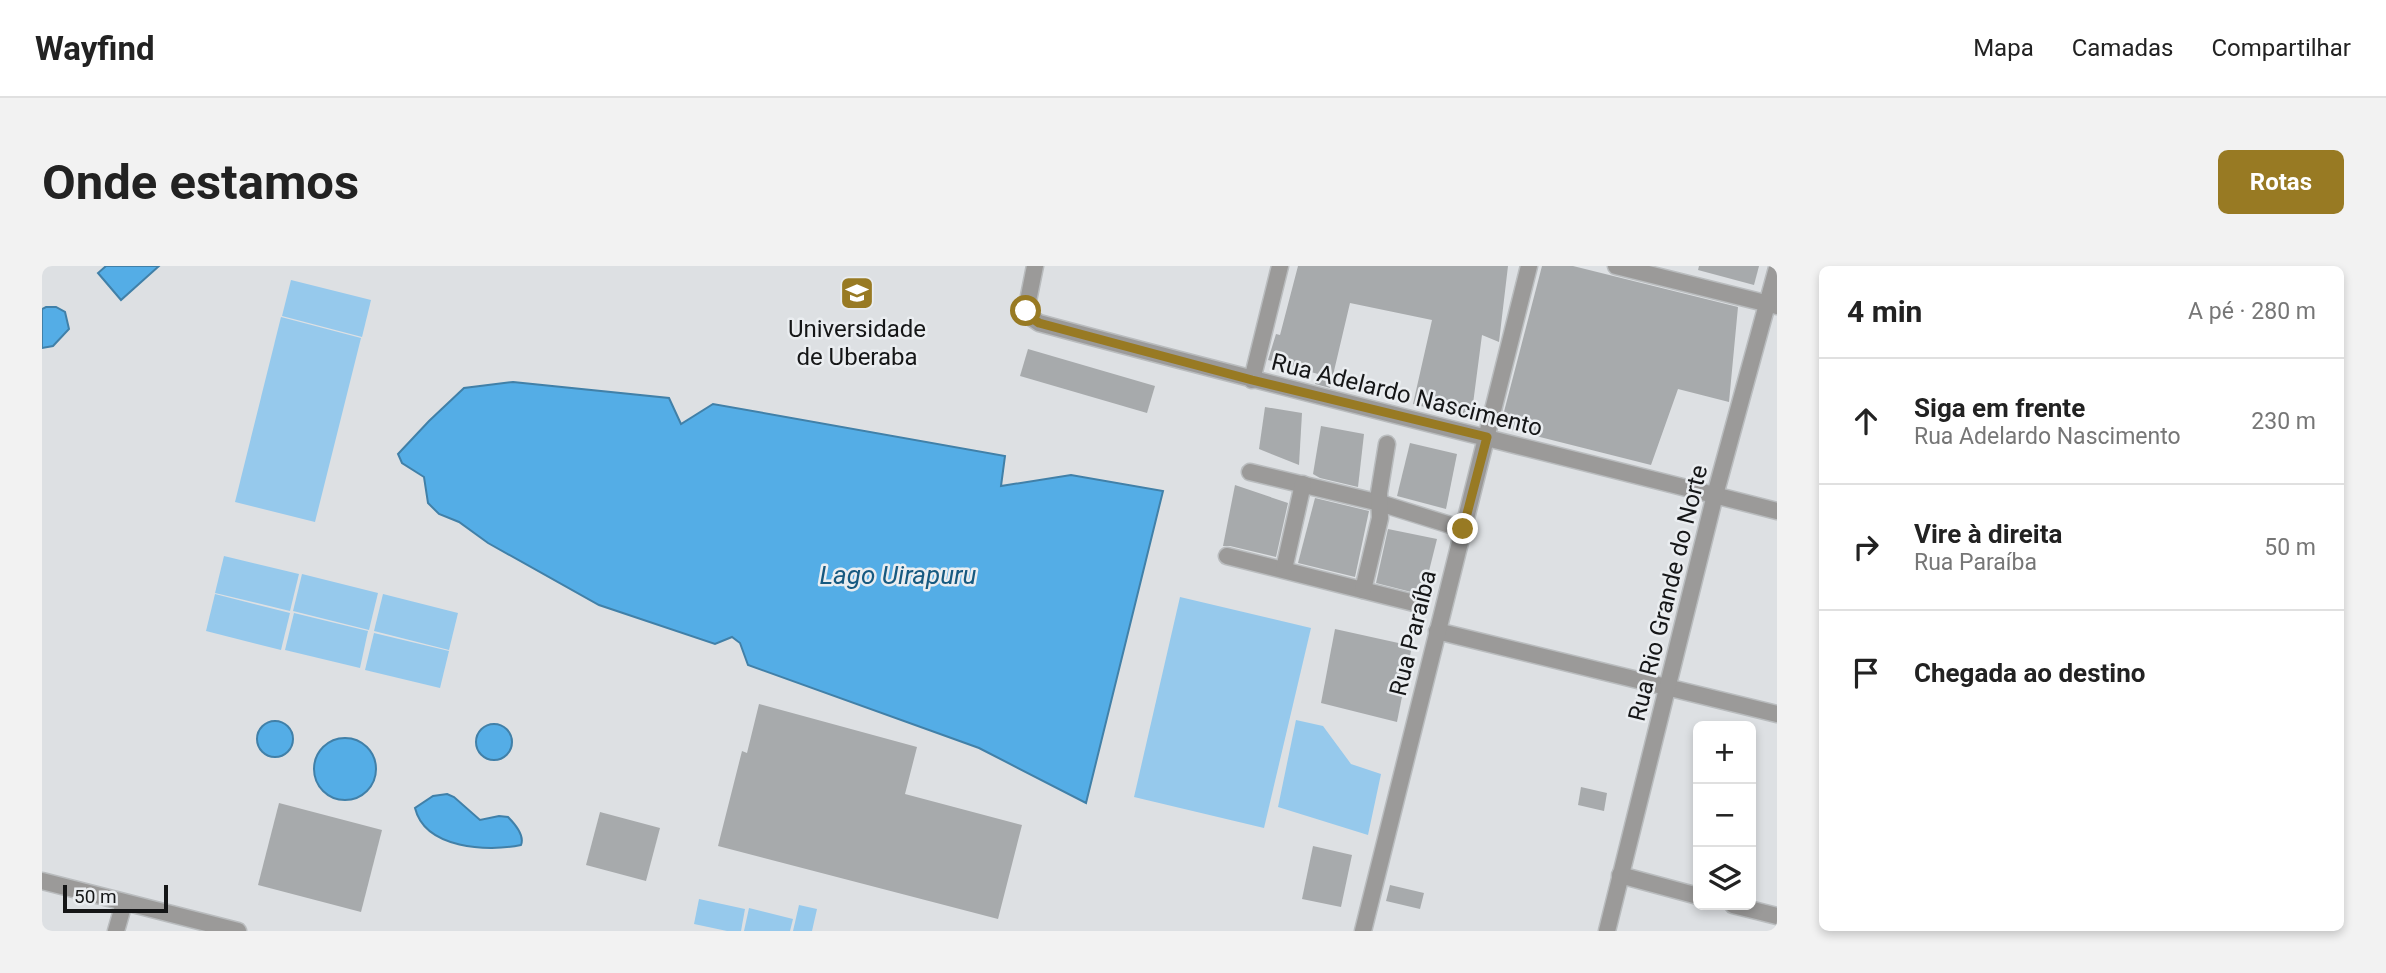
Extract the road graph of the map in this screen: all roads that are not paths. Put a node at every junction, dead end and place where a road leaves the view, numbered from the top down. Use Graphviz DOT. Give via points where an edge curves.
graph roads {
  1 [pos="1035,266"];
  2 [pos="1280,266"];
  3 [pos="1529,266"];
  4 [pos="1616,266"];
  5 [pos="1777,268"];
  6 [pos="1772,305"];
  7 [pos="1252,380"];
  8 [pos="1487,437"];
  9 [pos="1387,444"];
  10 [pos="1250,472"];
  11 [pos="1303,484"];
  12 [pos="1715,495"];
  13 [pos="1380,503"];
  14 [pos="1777,511"];
  15 [pos="1463,529"];
  16 [pos="1227,556"];
  17 [pos="1284,569"];
  18 [pos="1363,590"];
  19 [pos="1418,604"];
  20 [pos="1437,631"];
  21 [pos="1667,686"];
  22 [pos="1777,714"];
  23 [pos="1620,875"];
  24 [pos="42,881"];
  25 [pos="1693,894"];
  26 [pos="124,903"];
  27 [pos="1754,910"];
  28 [pos="1777,916"];
  29 [pos="116,931"];
  30 [pos="238,931"];
  31 [pos="1363,931"];
  32 [pos="1607,931"];
  1 -- 7 [label="street, Rua Adelardo Nascimento" via="1026,305 1029,316 1039,323"];
  2 -- 7 [label="street"];
  3 -- 8 [label="street, Rua Paraíba"];
  4 -- 6 [label="street"];
  5 -- 6 [label="street, Rua Rio Grande do Norte"];
  6 -- 12 [label="street, Rua Rio Grande do Norte"];
  7 -- 8 [label="street, Rua Adelardo Nascimento"];
  8 -- 12 [label="street, Rua Adelardo Nascimento"];
  8 -- 15 [label="street, Rua Paraíba"];
  9 -- 13 [label="street"];
  10 -- 11 [label="street"];
  11 -- 13 [label="street"];
  11 -- 17 [label="street"];
  12 -- 14 [label="street, Rua Adelardo Nascimento"];
  12 -- 21 [label="street, Rua Rio Grande do Norte"];
  13 -- 15 [label="street"];
  13 -- 18 [label="street"];
  15 -- 20 [label="street, Rua Paraíba"];
  16 -- 17 [label="street"];
  17 -- 18 [label="street"];
  18 -- 19 [label="street"];
  20 -- 21 [label="street"];
  20 -- 31 [label="street, Rua Paraíba"];
  21 -- 22 [label="street"];
  21 -- 23 [label="street, Rua Rio Grande do Norte"];
  23 -- 25 [label="street"];
  23 -- 32 [label="street, Rua Rio Grande do Norte"];
  24 -- 26 [label="street"];
  26 -- 29 [label="street"];
  26 -- 30 [label="street"];
  27 -- 28 [label="street"];
}
